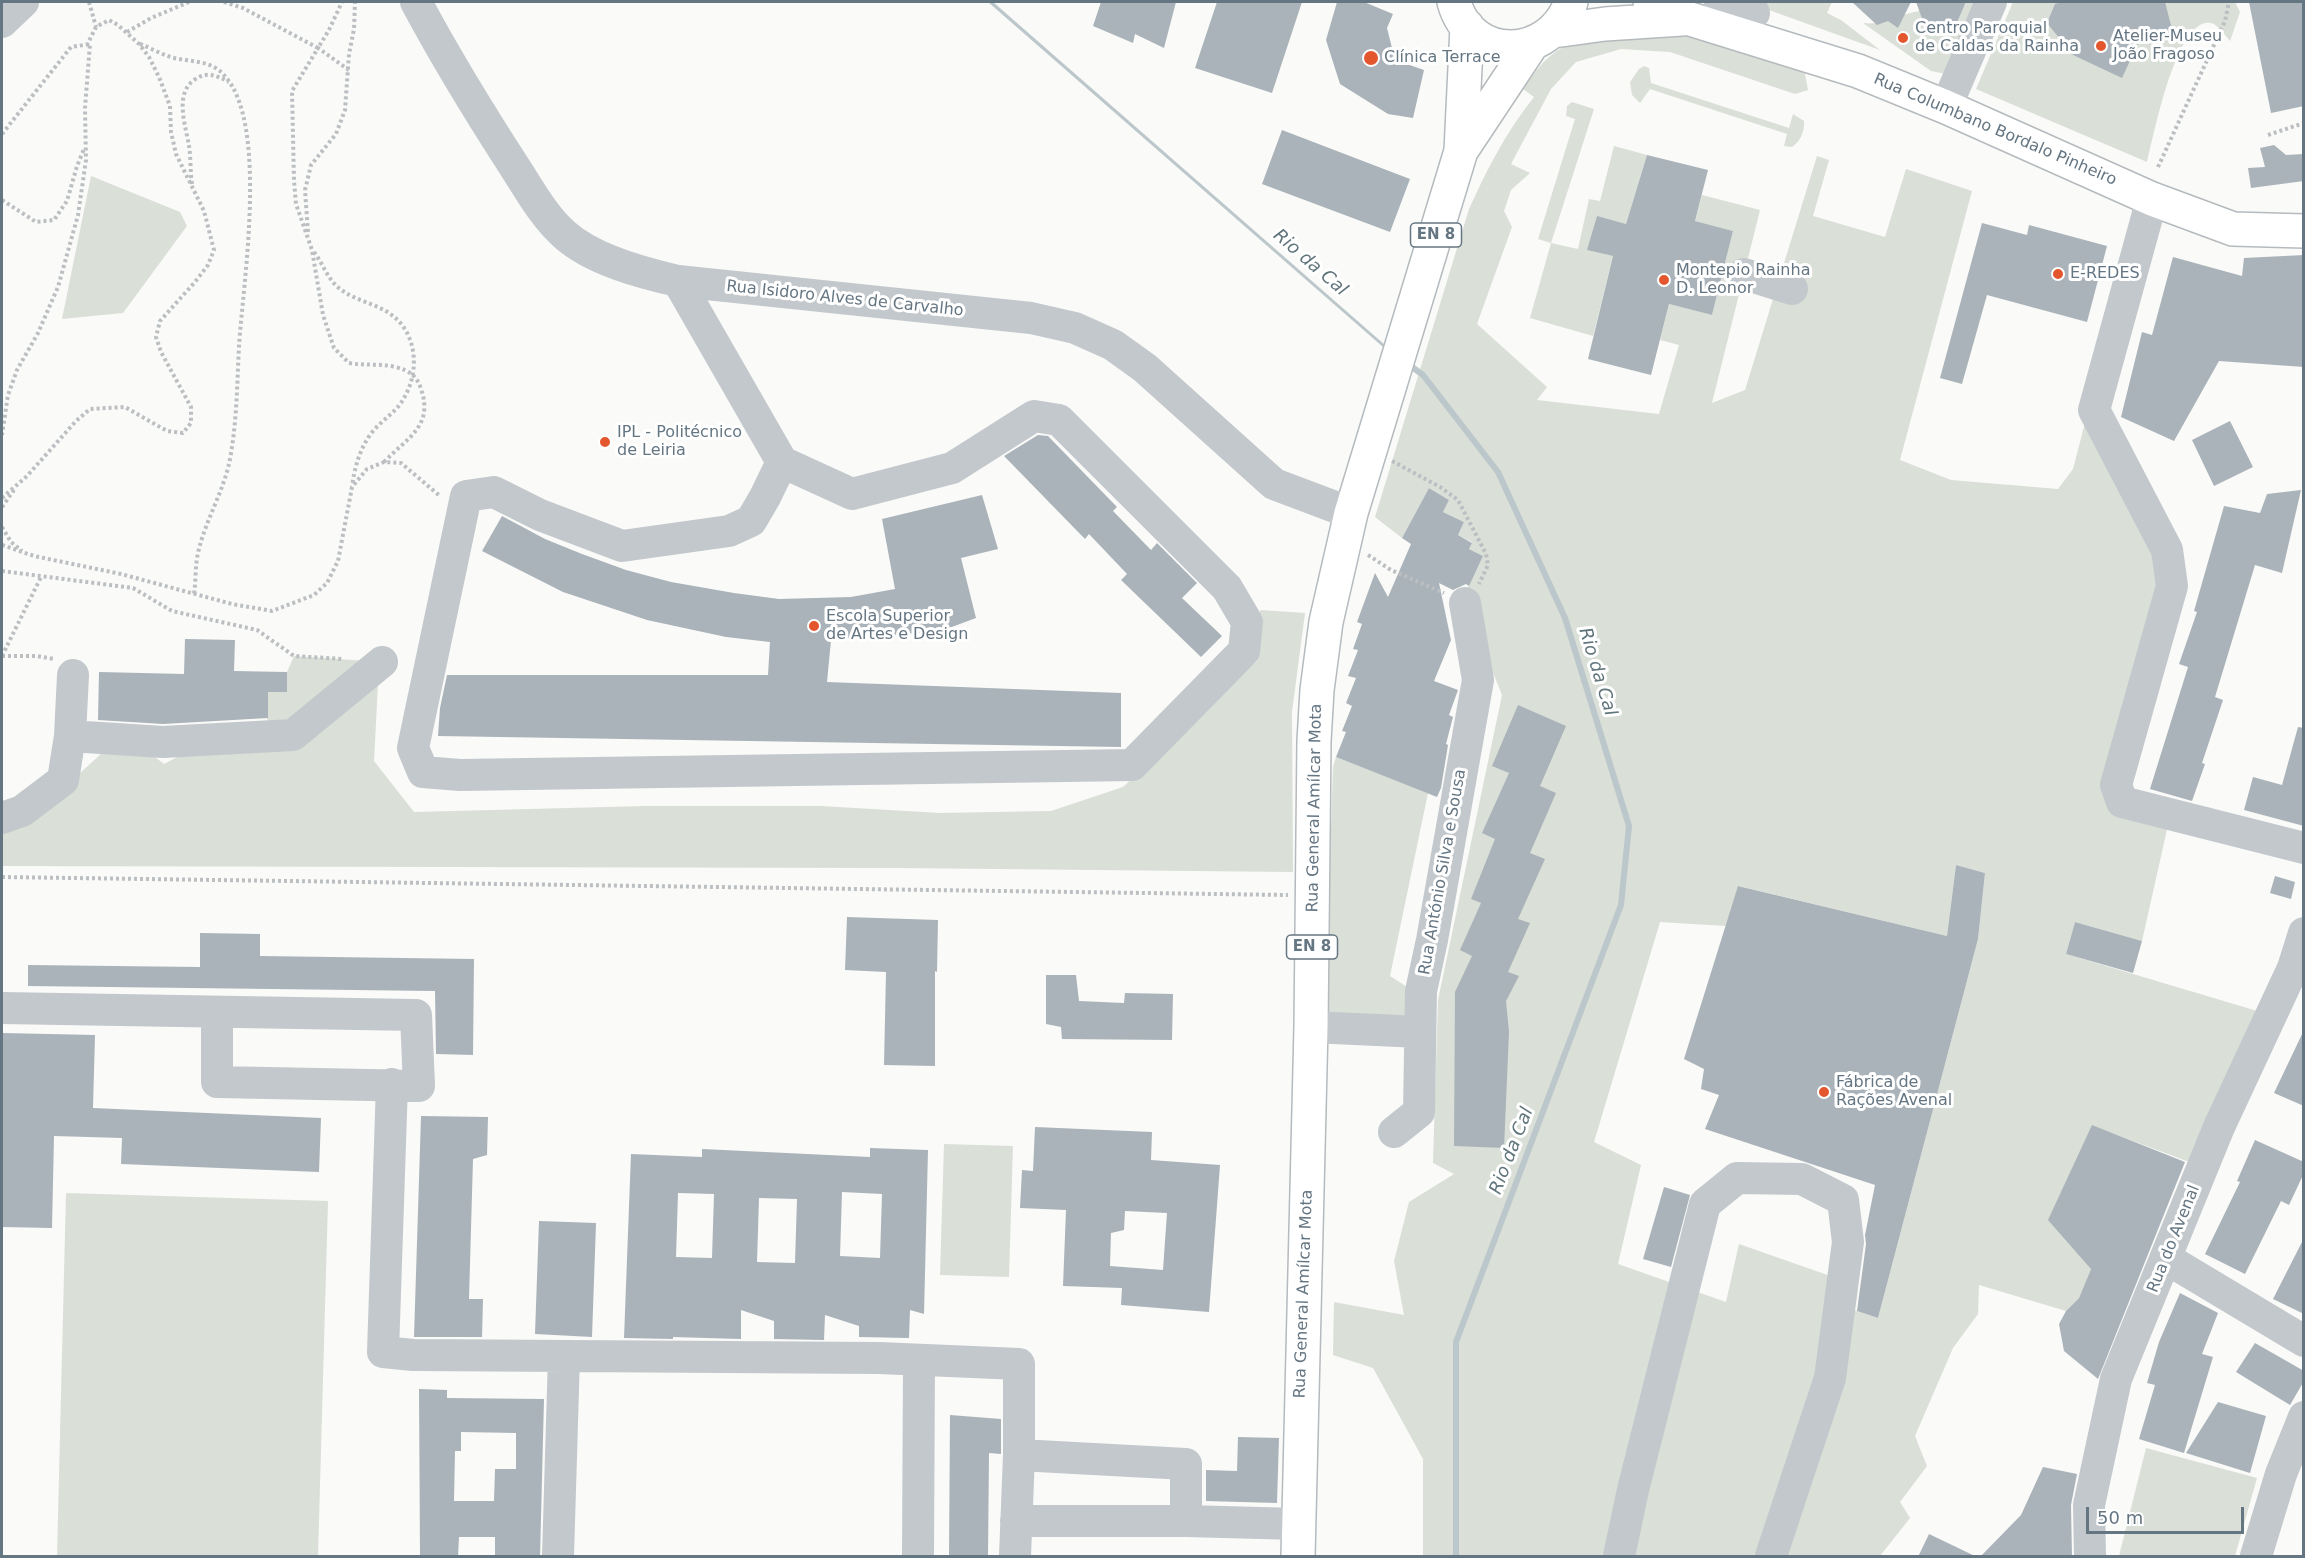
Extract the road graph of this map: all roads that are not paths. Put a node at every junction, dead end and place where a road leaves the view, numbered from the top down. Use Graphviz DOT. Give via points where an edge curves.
graph roads {
  1 [pos="23,2"];
  2 [pos="416,2"];
  3 [pos="1571,2"];
  4 [pos="1650,2"];
  5 [pos="1720,2"];
  6 [pos="1991,2"];
  7 [pos="1456,10"];
  8 [pos="1754,13"];
  9 [pos="1687,18"];
  10 [pos="2,21"];
  11 [pos="1543,38"];
  12 [pos="1946,107"];
  13 [pos="1461,151"];
  14 [pos="2152,199"];
  15 [pos="2304,231"];
  16 [pos="1744,274"];
  17 [pos="678,281"];
  18 [pos="1792,290"];
  19 [pos="782,462"];
  20 [pos="1351,513"];
  21 [pos="1465,603"];
  22 [pos="382,662"];
  23 [pos="73,675"];
  24 [pos="70,736"];
  25 [pos="2,818"];
  26 [pos="2304,848"];
  27 [pos="2304,933"];
  28 [pos="2,1008"];
  29 [pos="217,1012"];
  30 [pos="1311,1027"];
  31 [pos="1420,1032"];
  32 [pos="392,1084"];
  33 [pos="1394,1132"];
  34 [pos="2167,1259"];
  35 [pos="2304,1341"];
  36 [pos="564,1356"];
  37 [pos="919,1360"];
  38 [pos="2304,1417"];
  39 [pos="1019,1455"];
  40 [pos="1016,1521"];
  41 [pos="1186,1521"];
  42 [pos="1298,1524"];
  43 [pos="558,1557"];
  44 [pos="918,1557"];
  45 [pos="1015,1557"];
  46 [pos="1298,1557"];
  47 [pos="1619,1557"];
  48 [pos="1772,1557"];
  49 [pos="2090,1557"];
  50 [pos="2256,1557"];
  1 -- 10 [label="street"];
  2 -- 17 [label="street, Rua Isidoro Alves de Carvalho" via="446,59 508,157 565,236 601,257 641,273"];
  3 -- 11 [label="main road" via="1566,16"];
  4 -- 9 [label="main road"];
  5 -- 8 [label="street"];
  6 -- 12 [label="street"];
  7 -- 11 [label="main road" via="1479,37 1495,45 1512,47"];
  7 -- 13 [label="main road"];
  9 -- 11 [label="main road" via="1605,24"];
  9 -- 12 [label="main road, Rua Columbano Bordalo Pinheiro" via="1829,61"];
  11 -- 13 [label="main road"];
  12 -- 14 [label="main road, Rua Columbano Bordalo Pinheiro"];
  13 -- 20 [label="main road, Rua General Amílcar Mota / EN 8"];
  14 -- 15 [label="main road, Rua Columbano Bordalo Pinheiro" via="2233,229"];
  14 -- 26 [label="street" via="2094,410 2168,550 2172,586 2116,785 2122,802"];
  16 -- 18 [label="street"];
  17 -- 19 [label="street"];
  17 -- 20 [label="street, Rua Isidoro Alves de Carvalho" via="1031,318 1075,328 1113,345 1145,368 1274,484"];
  19 -- 19 [label="street" via="751,521 729,531 622,546 540,515 494,492 466,496 413,747 423,772 460,775 1132,765 1244,651 1247,622 1227,588 1059,420 1034,416 952,468 852,494"];
  20 -- 30 [label="main road, Rua General Amílcar Mota / EN 8" via="1326,622 1317,690"];
  21 -- 31 [label="street, Rua António Silva e Sousa" via="1478,680 1421,991"];
  22 -- 24 [label="street" via="293,735 163,742"];
  23 -- 24 [label="street"];
  24 -- 25 [label="street" via="63,780 22,811"];
  27 -- 34 [label="street, Rua do Avenal" via="2293,968 2218,1126"];
  28 -- 29 [label="street"];
  29 -- 32 [label="street" via="217,1082"];
  29 -- 32 [label="street" via="416,1015 419,1086"];
  30 -- 31 [label="street"];
  30 -- 42 [label="main road, Rua General Amílcar Mota / EN 8"];
  31 -- 33 [label="street, Rua António Silva e Sousa" via="1419,1112"];
  32 -- 36 [label="street" via="383,1352"];
  34 -- 35 [label="street"];
  34 -- 49 [label="street, Rua do Avenal" via="2116,1379 2089,1505"];
  36 -- 37 [label="street"];
  36 -- 43 [label="street"];
  37 -- 39 [label="street" via="1019,1364"];
  37 -- 44 [label="street"];
  38 -- 50 [label="street" via="2281,1474"];
  39 -- 40 [label="street"];
  39 -- 41 [label="street" via="1186,1464"];
  40 -- 41 [label="street"];
  40 -- 45 [label="street"];
  41 -- 42 [label="street"];
  42 -- 46 [label="main road, Rua General Amílcar Mota / EN 8"];
  47 -- 48 [label="street" via="1705,1204 1737,1178 1802,1179 1843,1200 1848,1242 1830,1378"];
}
